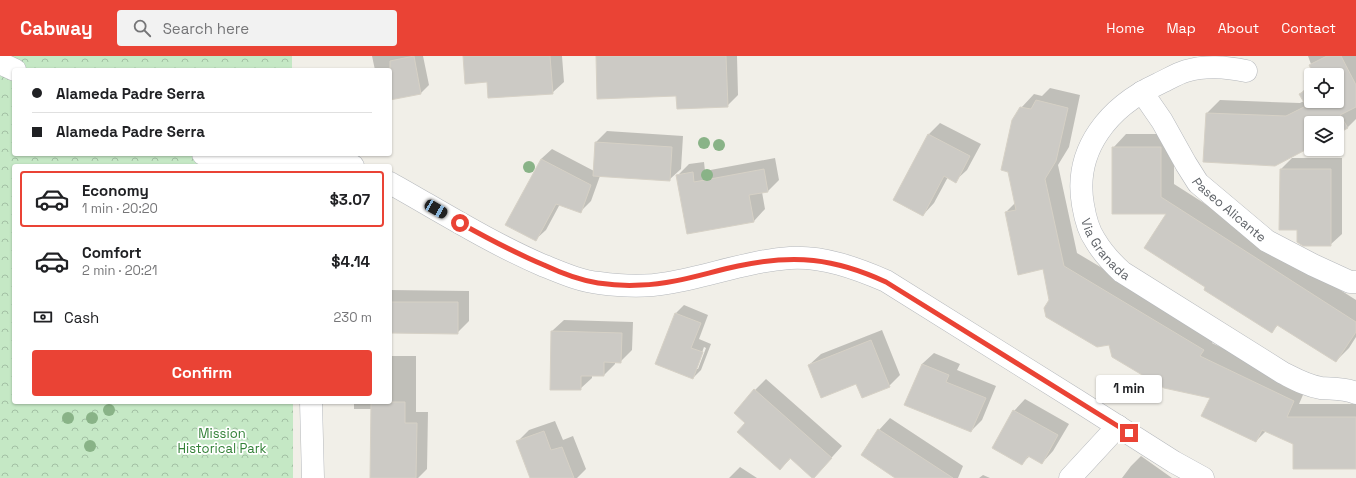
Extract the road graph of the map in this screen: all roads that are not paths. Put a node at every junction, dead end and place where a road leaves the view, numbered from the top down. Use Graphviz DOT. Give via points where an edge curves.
graph roads {
  1 [pos="0,63"];
  2 [pos="12,69"];
  3 [pos="1246,72"];
  4 [pos="1142,92"];
  5 [pos="311,156"];
  6 [pos="346,164"];
  7 [pos="392,184"];
  8 [pos="1356,282"];
  9 [pos="1356,392"];
  10 [pos="311,404"];
  11 [pos="1118,426"];
  12 [pos="313,478"];
  13 [pos="1070,478"];
  14 [pos="1203,478"];
  1 -- 2 [label="street"];
  3 -- 4 [label="street, Via Granada" via="1226,67 1205,67 1185,72"];
  4 -- 8 [label="street, Paseo Alicante" via="1162,120 1198,183 1267,241 1313,265 1350,282"];
  4 -- 9 [label="street, Via Granada" via="1108,119 1092,143 1084,163 1081,185 1085,218 1106,257 1122,272 1283,373 1320,388"];
  5 -- 6 [label="street"];
  7 -- 11 [label="street" via="525,258 565,274 598,283 667,284 738,266 791,258 832,262 860,270 886,282"];
  10 -- 12 [label="street"];
  11 -- 13 [label="street"];
  11 -- 14 [label="street"];
}
